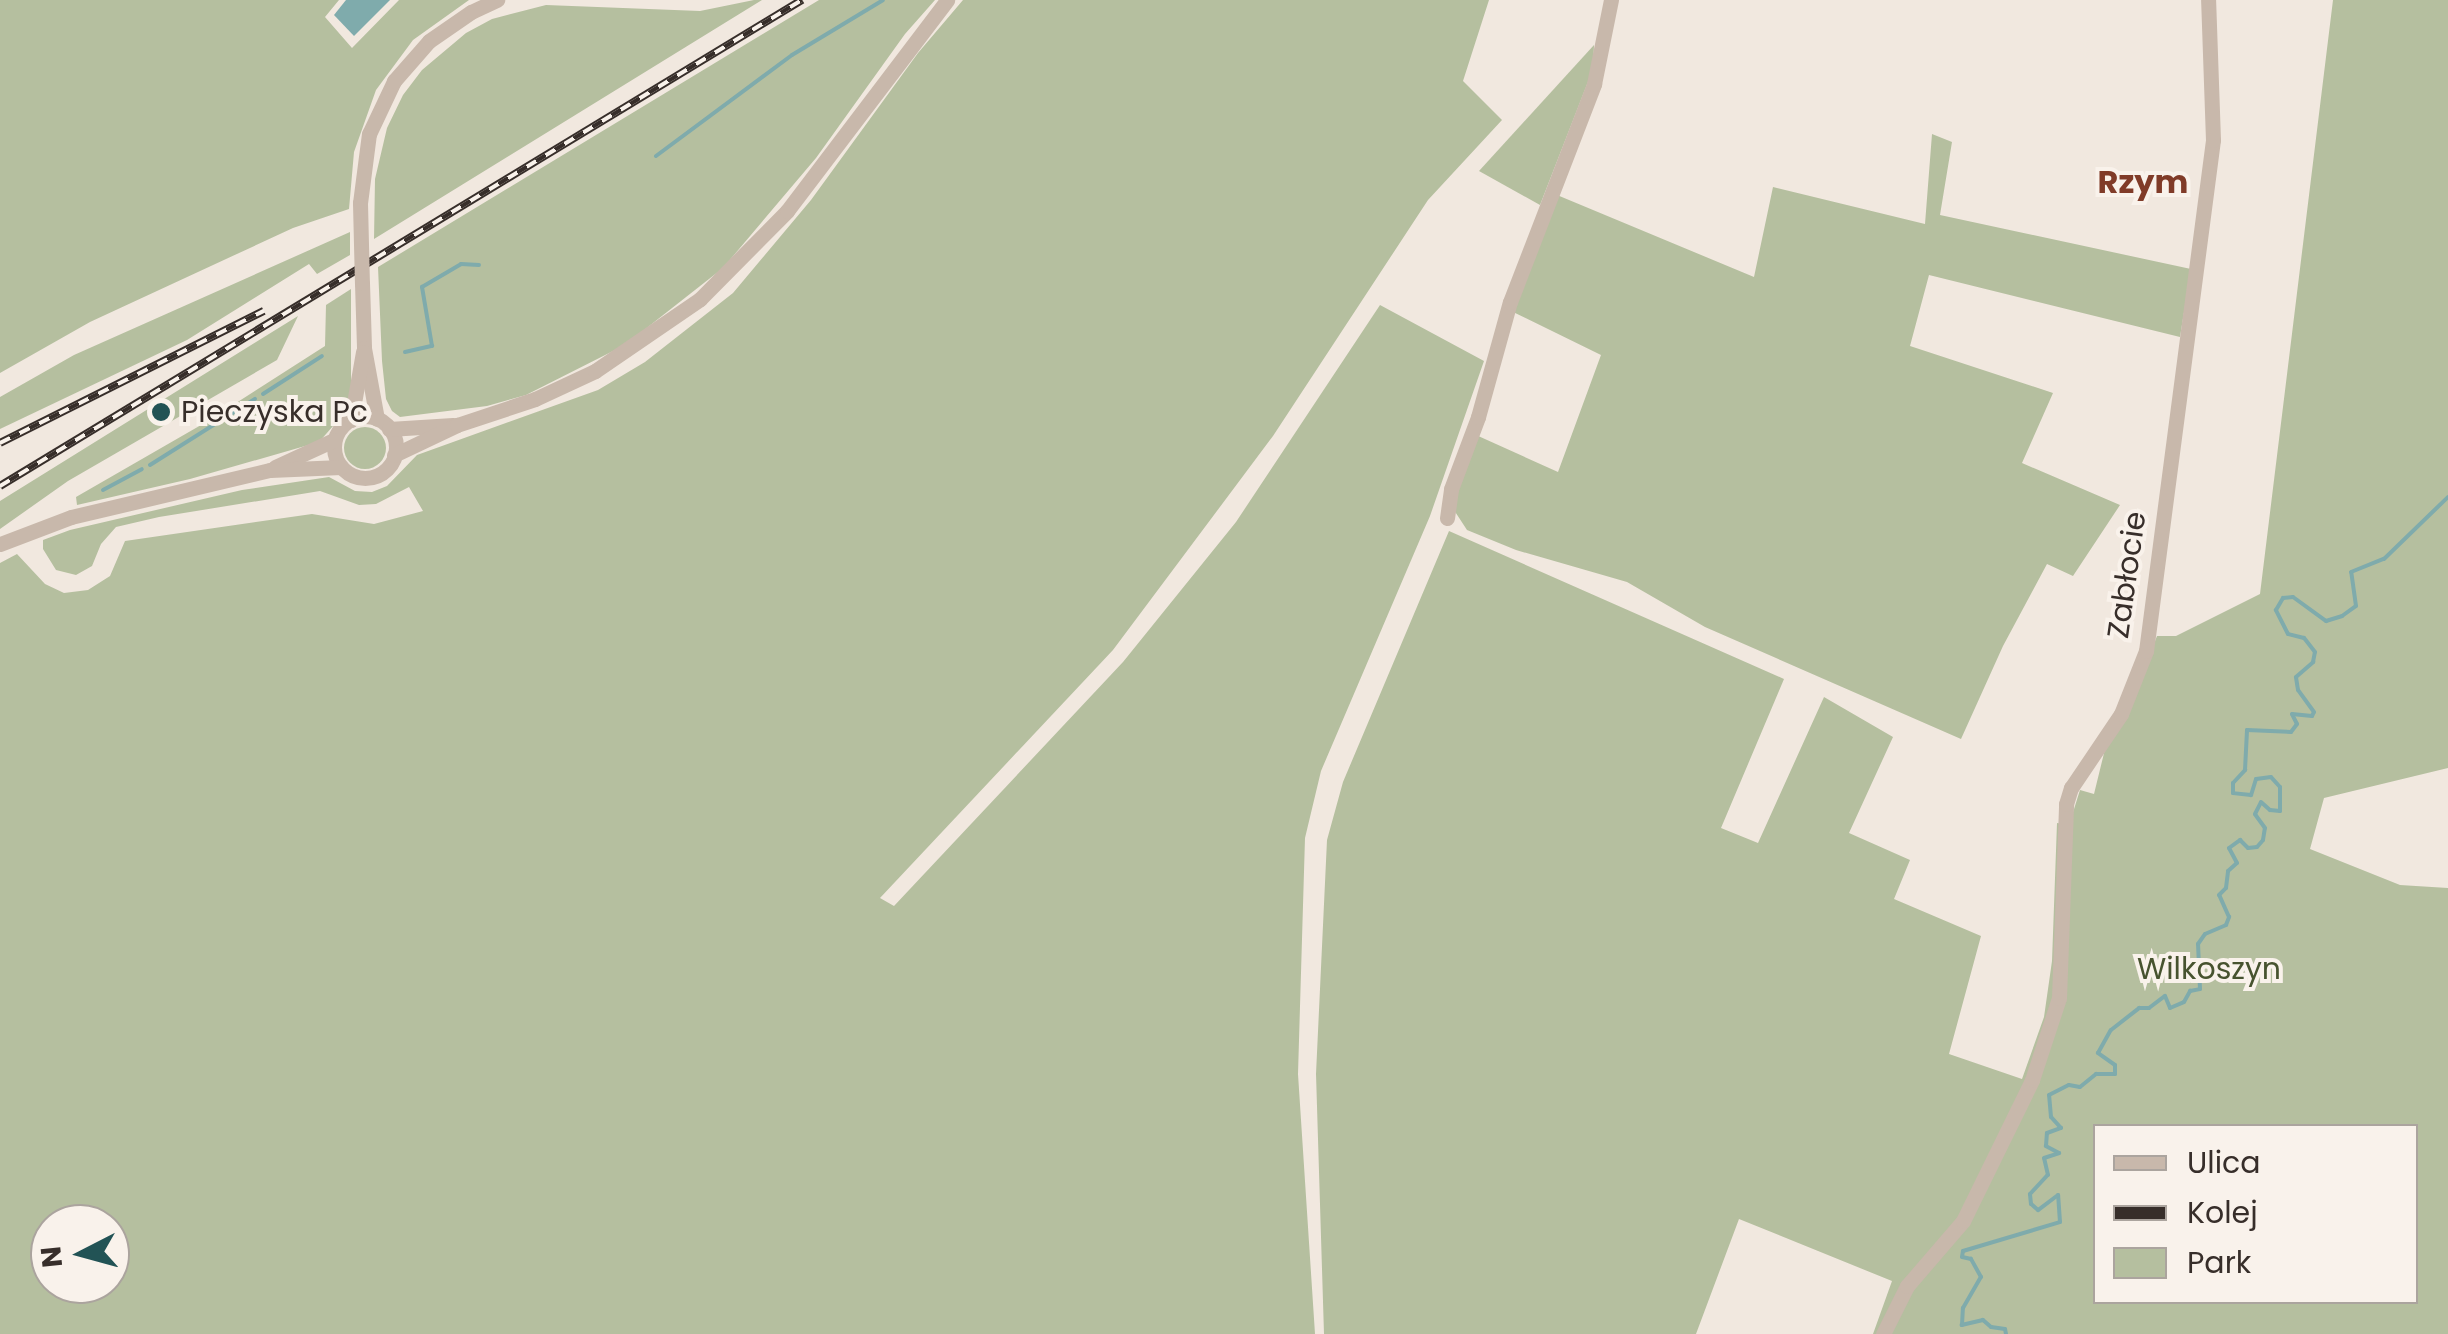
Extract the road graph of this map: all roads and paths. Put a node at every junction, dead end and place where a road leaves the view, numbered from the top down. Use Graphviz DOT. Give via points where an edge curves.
graph roads {
  1 [pos="498,0"];
  2 [pos="946,0"];
  3 [pos="2208,0"];
  4 [pos="1611,2"];
  5 [pos="364,348"];
  6 [pos="351,420"];
  7 [pos="383,424"];
  8 [pos="457,426"];
  9 [pos="334,440"];
  10 [pos="394,456"];
  11 [pos="340,467"];
  12 [pos="270,470"];
  13 [pos="1448,518"];
  14 [pos="0,544"];
  15 [pos="1883,1334"];
  1 -- 5 [label="street, bridge" via="428,41 394,81 369,134 360,202"];
  2 -- 8 [label="street" via="787,210 700,299 595,371 536,400"];
  3 -- 15 [label="street, Zabłocie" via="2214,140 2146,651 2121,714 2066,804 2059,998 2037,1067 1963,1220 1906,1286"];
  4 -- 13 [label="street" via="1594,84 1510,302 1451,489"];
  5 -- 6 [label="street"];
  5 -- 7 [label="street"];
  6 -- 7 [label="street"];
  6 -- 9 [label="street"];
  7 -- 8 [label="street"];
  7 -- 10 [label="street"];
  8 -- 10 [label="street"];
  9 -- 11 [label="street"];
  9 -- 12 [label="street"];
  10 -- 11 [label="street" via="371,478"];
  11 -- 12 [label="street"];
  12 -- 14 [label="street" via="71,517"];
}
